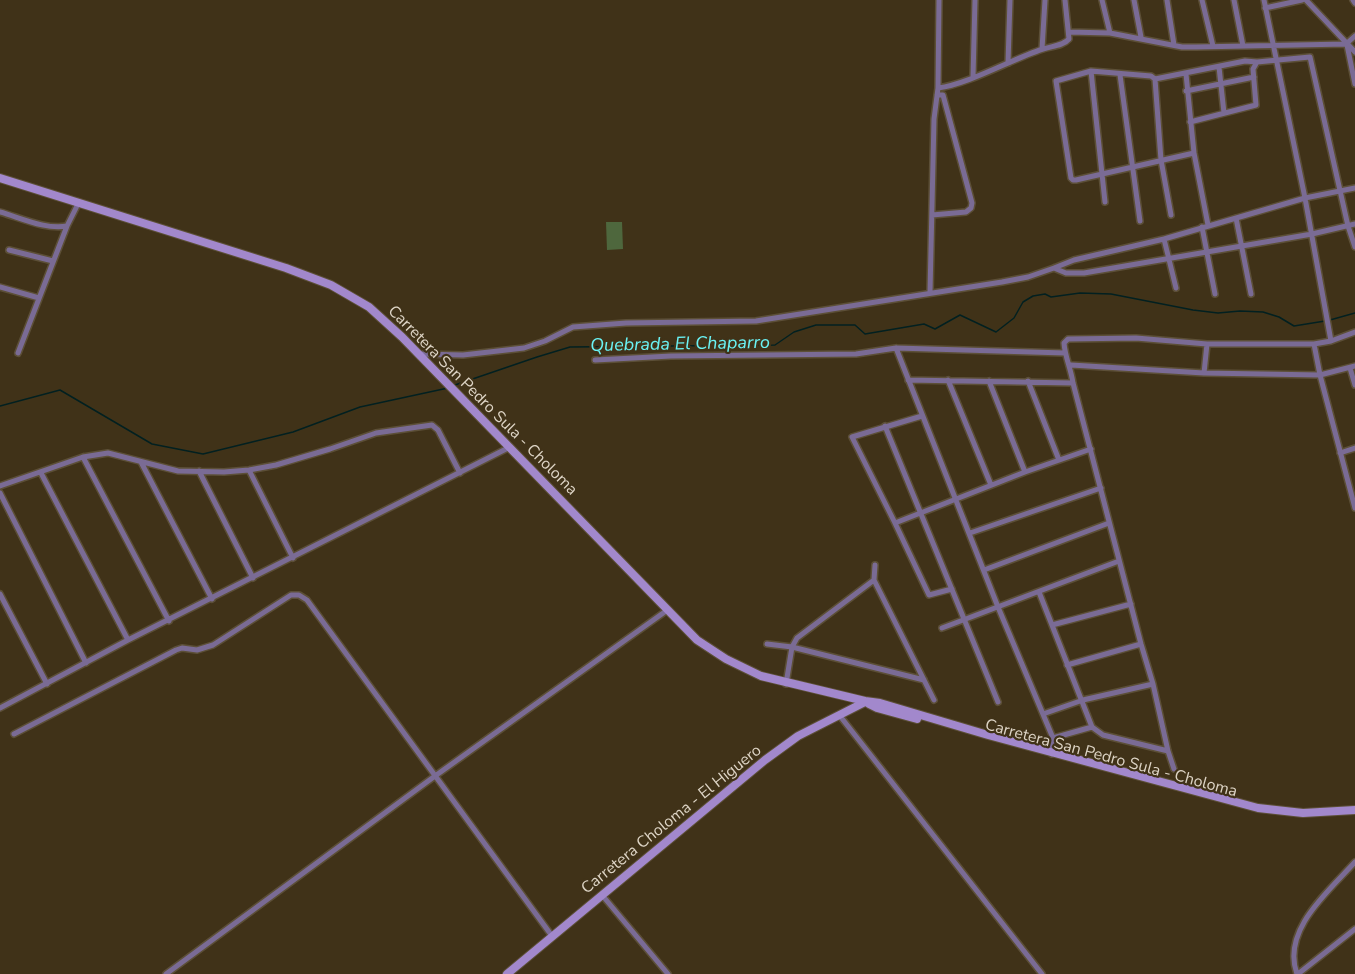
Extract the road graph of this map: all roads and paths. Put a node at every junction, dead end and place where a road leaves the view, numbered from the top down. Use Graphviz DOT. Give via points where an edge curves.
graph roads {
  1 [pos="939,0"];
  2 [pos="975,0"];
  3 [pos="1010,0"];
  4 [pos="1045,0"];
  5 [pos="1065,0"];
  6 [pos="1102,0"];
  7 [pos="1134,0"];
  8 [pos="1167,0"];
  9 [pos="1202,0"];
  10 [pos="1234,0"];
  11 [pos="1264,0"];
  12 [pos="1302,0"];
  13 [pos="1306,0"];
  14 [pos="1265,8"];
  15 [pos="1069,32"];
  16 [pos="1110,33"];
  17 [pos="1355,36"];
  18 [pos="1141,37"];
  19 [pos="1347,44"];
  20 [pos="1174,45"];
  21 [pos="1274,45"];
  22 [pos="1213,46"];
  23 [pos="1243,46"];
  24 [pos="1042,49"];
  25 [pos="1355,52"];
  26 [pos="1277,59"];
  27 [pos="1257,62"];
  28 [pos="1008,63"];
  29 [pos="1219,67"];
  30 [pos="1091,71"];
  31 [pos="1186,74"];
  32 [pos="1120,75"];
  33 [pos="1254,76"];
  34 [pos="973,77"];
  35 [pos="1155,79"];
  36 [pos="1220,84"];
  37 [pos="1355,84"];
  38 [pos="938,88"];
  39 [pos="1186,91"];
  40 [pos="937,95"];
  41 [pos="1224,113"];
  42 [pos="1190,122"];
  43 [pos="1194,153"];
  44 [pos="1161,160"];
  45 [pos="1132,168"];
  46 [pos="1101,174"];
  47 [pos="0,178"];
  48 [pos="1355,188"];
  49 [pos="1340,192"];
  50 [pos="1305,198"];
  51 [pos="79,202"];
  52 [pos="1105,202"];
  53 [pos="0,212"];
  54 [pos="932,215"];
  55 [pos="1171,215"];
  56 [pos="1236,218"];
  57 [pos="1140,221"];
  58 [pos="1355,224"];
  59 [pos="67,226"];
  60 [pos="1205,226"];
  61 [pos="1348,226"];
  62 [pos="1312,234"];
  63 [pos="1164,239"];
  64 [pos="1241,246"];
  65 [pos="1355,247"];
  66 [pos="9,250"];
  67 [pos="1206,252"];
  68 [pos="1169,260"];
  69 [pos="53,261"];
  70 [pos="1054,268"];
  71 [pos="0,287"];
  72 [pos="1176,288"];
  73 [pos="930,292"];
  74 [pos="1215,294"];
  75 [pos="1251,294"];
  76 [pos="39,298"];
  77 [pos="1355,332"];
  78 [pos="1331,341"];
  79 [pos="1207,344"];
  80 [pos="1314,344"];
  81 [pos="896,348"];
  82 [pos="18,353"];
  83 [pos="1065,353"];
  84 [pos="421,354"];
  85 [pos="595,360"];
  86 [pos="1071,365"];
  87 [pos="1352,367"];
  88 [pos="1204,373"];
  89 [pos="1320,375"];
  90 [pos="908,380"];
  91 [pos="948,380"];
  92 [pos="989,381"];
  93 [pos="1028,381"];
  94 [pos="1073,383"];
  95 [pos="1355,385"];
  96 [pos="922,416"];
  97 [pos="885,426"];
  98 [pos="510,447"];
  99 [pos="1355,448"];
  100 [pos="1091,449"];
  101 [pos="1340,453"];
  102 [pos="83,457"];
  103 [pos="1059,460"];
  104 [pos="141,462"];
  105 [pos="249,470"];
  106 [pos="199,471"];
  107 [pos="460,472"];
  108 [pos="1025,472"];
  109 [pos="41,473"];
  110 [pos="991,485"];
  111 [pos="0,486"];
  112 [pos="1101,488"];
  113 [pos="0,493"];
  114 [pos="956,499"];
  115 [pos="1355,508"];
  116 [pos="921,512"];
  117 [pos="895,523"];
  118 [pos="1109,523"];
  119 [pos="970,533"];
  120 [pos="292,558"];
  121 [pos="1119,561"];
  122 [pos="875,565"];
  123 [pos="984,570"];
  124 [pos="253,578"];
  125 [pos="874,580"];
  126 [pos="952,589"];
  127 [pos="1039,592"];
  128 [pos="0,594"];
  129 [pos="212,599"];
  130 [pos="1131,604"];
  131 [pos="998,607"];
  132 [pos="666,611"];
  133 [pos="964,620"];
  134 [pos="169,621"];
  135 [pos="1052,625"];
  136 [pos="942,628"];
  137 [pos="128,640"];
  138 [pos="767,644"];
  139 [pos="1141,644"];
  140 [pos="792,647"];
  141 [pos="86,663"];
  142 [pos="1067,665"];
  143 [pos="924,680"];
  144 [pos="47,684"];
  145 [pos="786,684"];
  146 [pos="1154,684"];
  147 [pos="0,699"];
  148 [pos="934,700"];
  149 [pos="1083,700"];
  150 [pos="865,701"];
  151 [pos="998,702"];
  152 [pos="2,707"];
  153 [pos="1043,714"];
  154 [pos="840,716"];
  155 [pos="1092,727"];
  156 [pos="14,734"];
  157 [pos="1053,738"];
  158 [pos="1168,751"];
  159 [pos="1052,754"];
  160 [pos="1174,769"];
  161 [pos="435,776"];
  162 [pos="1355,810"];
  163 [pos="1355,815"];
  164 [pos="1355,862"];
  165 [pos="602,895"];
  166 [pos="1355,929"];
  167 [pos="552,936"];
  168 [pos="166,974"];
  169 [pos="507,974"];
  170 [pos="668,974"];
  171 [pos="1042,974"];
  172 [pos="1298,974"];
  1 -- 38 [label="street"];
  2 -- 34 [label="street"];
  3 -- 28 [label="street"];
  4 -- 24 [label="street"];
  5 -- 15 [label="street"];
  6 -- 16 [label="street"];
  7 -- 18 [label="street"];
  8 -- 20 [label="street"];
  9 -- 22 [label="street"];
  10 -- 23 [label="street"];
  11 -- 14 [label="street"];
  12 -- 14 [label="street"];
  13 -- 19 [label="street"];
  14 -- 21 [label="street"];
  15 -- 16 [label="street"];
  15 -- 24 [label="street" via="1066,42"];
  16 -- 18 [label="street"];
  17 -- 19 [label="street"];
  18 -- 20 [label="street"];
  19 -- 21 [label="street"];
  19 -- 25 [label="street"];
  19 -- 37 [label="street"];
  20 -- 22 [label="street"];
  21 -- 23 [label="street"];
  21 -- 26 [label="street"];
  22 -- 23 [label="street"];
  24 -- 28 [label="street"];
  26 -- 27 [label="street"];
  26 -- 49 [label="street" via="1310,57"];
  26 -- 50 [label="street"];
  27 -- 29 [label="street"];
  27 -- 33 [label="street"];
  28 -- 34 [label="street"];
  29 -- 31 [label="street"];
  29 -- 36 [label="street"];
  30 -- 32 [label="street"];
  30 -- 46 [label="street"];
  30 -- 46 [label="street" via="1056,81 1071,178"];
  31 -- 35 [label="street"];
  31 -- 39 [label="street"];
  32 -- 35 [label="street"];
  32 -- 45 [label="street"];
  33 -- 36 [label="street"];
  33 -- 41 [label="street" via="1256,105"];
  34 -- 38 [label="street"];
  35 -- 44 [label="street"];
  36 -- 39 [label="street"];
  36 -- 41 [label="street"];
  38 -- 40 [label="street"];
  39 -- 42 [label="street"];
  40 -- 54 [label="street"];
  40 -- 54 [label="street" via="943,95 972,203 966,212"];
  41 -- 42 [label="street"];
  42 -- 43 [label="street"];
  43 -- 44 [label="street"];
  43 -- 60 [label="street"];
  44 -- 45 [label="street"];
  44 -- 55 [label="street"];
  45 -- 46 [label="street"];
  45 -- 57 [label="street"];
  46 -- 52 [label="street"];
  47 -- 51 [label="main road, Carretera San Pedro Sula - Choloma"];
  48 -- 49 [label="street"];
  49 -- 50 [label="street"];
  49 -- 61 [label="street"];
  50 -- 56 [label="street"];
  50 -- 62 [label="street"];
  51 -- 59 [label="street"];
  51 -- 84 [label="main road, Carretera San Pedro Sula - Choloma" via="331,285 369,307"];
  53 -- 59 [label="street" via="51,227"];
  54 -- 73 [label="street"];
  56 -- 60 [label="street"];
  56 -- 64 [label="street"];
  58 -- 61 [label="street"];
  59 -- 69 [label="street"];
  60 -- 63 [label="street"];
  60 -- 67 [label="street"];
  61 -- 62 [label="street"];
  61 -- 65 [label="street"];
  62 -- 64 [label="street"];
  62 -- 78 [label="street"];
  63 -- 68 [label="street"];
  63 -- 70 [label="street"];
  64 -- 67 [label="street"];
  64 -- 75 [label="street"];
  66 -- 69 [label="street"];
  67 -- 68 [label="street"];
  67 -- 74 [label="street"];
  68 -- 70 [label="street" via="1084,273"];
  68 -- 72 [label="street"];
  69 -- 76 [label="street"];
  70 -- 73 [label="street" via="1002,282"];
  71 -- 76 [label="street"];
  73 -- 84 [label="street" via="756,321 573,327 524,348 463,355"];
  76 -- 82 [label="street"];
  77 -- 78 [label="street"];
  78 -- 80 [label="street"];
  79 -- 80 [label="street"];
  79 -- 83 [label="street" via="1136,338 1068,339 1064,343"];
  79 -- 88 [label="street"];
  80 -- 89 [label="street"];
  81 -- 83 [label="street"];
  81 -- 85 [label="street" via="856,354"];
  81 -- 90 [label="street"];
  83 -- 86 [label="street"];
  84 -- 98 [label="main road, Carretera San Pedro Sula - Choloma"];
  86 -- 88 [label="street"];
  86 -- 94 [label="street"];
  87 -- 89 [label="street"];
  87 -- 95 [label="street"];
  88 -- 89 [label="street"];
  89 -- 101 [label="street"];
  90 -- 91 [label="street"];
  90 -- 96 [label="street"];
  91 -- 92 [label="street"];
  91 -- 110 [label="street"];
  92 -- 93 [label="street"];
  92 -- 108 [label="street"];
  93 -- 94 [label="street"];
  93 -- 103 [label="street"];
  94 -- 100 [label="street"];
  96 -- 97 [label="street"];
  96 -- 114 [label="street"];
  97 -- 116 [label="street"];
  97 -- 117 [label="street" via="852,437"];
  98 -- 107 [label="street"];
  98 -- 132 [label="main road, Carretera San Pedro Sula - Choloma"];
  99 -- 101 [label="street"];
  100 -- 103 [label="street"];
  100 -- 112 [label="street"];
  101 -- 115 [label="street"];
  102 -- 104 [label="street" via="108,453"];
  102 -- 109 [label="street"];
  102 -- 134 [label="street"];
  103 -- 108 [label="street"];
  104 -- 106 [label="street" via="178,471"];
  104 -- 129 [label="street"];
  105 -- 106 [label="street"];
  105 -- 107 [label="street" via="376,433 432,425"];
  105 -- 120 [label="street"];
  106 -- 124 [label="street"];
  107 -- 120 [label="street"];
  108 -- 110 [label="street"];
  109 -- 111 [label="street"];
  109 -- 137 [label="street"];
  110 -- 114 [label="street"];
  112 -- 118 [label="street"];
  112 -- 119 [label="street"];
  113 -- 141 [label="street"];
  114 -- 116 [label="street"];
  114 -- 119 [label="street"];
  116 -- 117 [label="street"];
  116 -- 126 [label="street"];
  117 -- 126 [label="street" via="929,595"];
  118 -- 121 [label="street"];
  118 -- 123 [label="street"];
  119 -- 123 [label="street"];
  120 -- 124 [label="street"];
  121 -- 127 [label="street"];
  121 -- 130 [label="street"];
  122 -- 125 [label="street"];
  123 -- 131 [label="street"];
  124 -- 129 [label="street"];
  125 -- 140 [label="street" via="797,638"];
  125 -- 143 [label="street"];
  126 -- 133 [label="street"];
  127 -- 131 [label="street"];
  127 -- 135 [label="street"];
  128 -- 144 [label="street"];
  129 -- 134 [label="street"];
  130 -- 135 [label="street"];
  130 -- 139 [label="street"];
  131 -- 133 [label="street"];
  131 -- 153 [label="street"];
  132 -- 145 [label="main road, Carretera San Pedro Sula - Choloma" via="697,640 726,659"];
  132 -- 161 [label="street"];
  133 -- 136 [label="street"];
  133 -- 151 [label="street"];
  134 -- 137 [label="street"];
  135 -- 142 [label="street"];
  137 -- 141 [label="street"];
  138 -- 140 [label="street"];
  139 -- 142 [label="street"];
  139 -- 146 [label="street"];
  140 -- 143 [label="street"];
  140 -- 145 [label="street"];
  141 -- 144 [label="street"];
  142 -- 149 [label="street"];
  143 -- 148 [label="street"];
  144 -- 152 [label="street"];
  145 -- 150 [label="main road, Carretera San Pedro Sula - Choloma"];
  146 -- 149 [label="street"];
  146 -- 158 [label="street"];
  147 -- 152 [label="street"];
  149 -- 153 [label="street"];
  149 -- 155 [label="street"];
  150 -- 154 [label="main road, Carretera Choloma - El Higuero"];
  150 -- 159 [label="main road, Carretera San Pedro Sula - Choloma" via="876,708"];
  153 -- 157 [label="street"];
  154 -- 165 [label="main road, Carretera Choloma - El Higuero" via="798,736 765,760"];
  154 -- 171 [label="street"];
  155 -- 157 [label="street"];
  155 -- 158 [label="street" via="1103,735"];
  156 -- 161 [label="street" via="176,650 213,645 291,595 299,595 307,600"];
  157 -- 159 [label="street"];
  158 -- 160 [label="street"];
  159 -- 162 [label="main road, Carretera San Pedro Sula - Choloma" via="1259,808 1303,813"];
  159 -- 163 [label="main road, Carretera San Pedro Sula - Choloma" via="1274,816"];
  161 -- 167 [label="street"];
  161 -- 168 [label="street"];
  164 -- 172 [label="street" via="1301,927 1294,947"];
  165 -- 167 [label="main road, Carretera Choloma - El Higuero"];
  165 -- 170 [label="street"];
  166 -- 172 [label="street"];
  167 -- 169 [label="main road, Carretera Choloma - El Higuero"];
}
